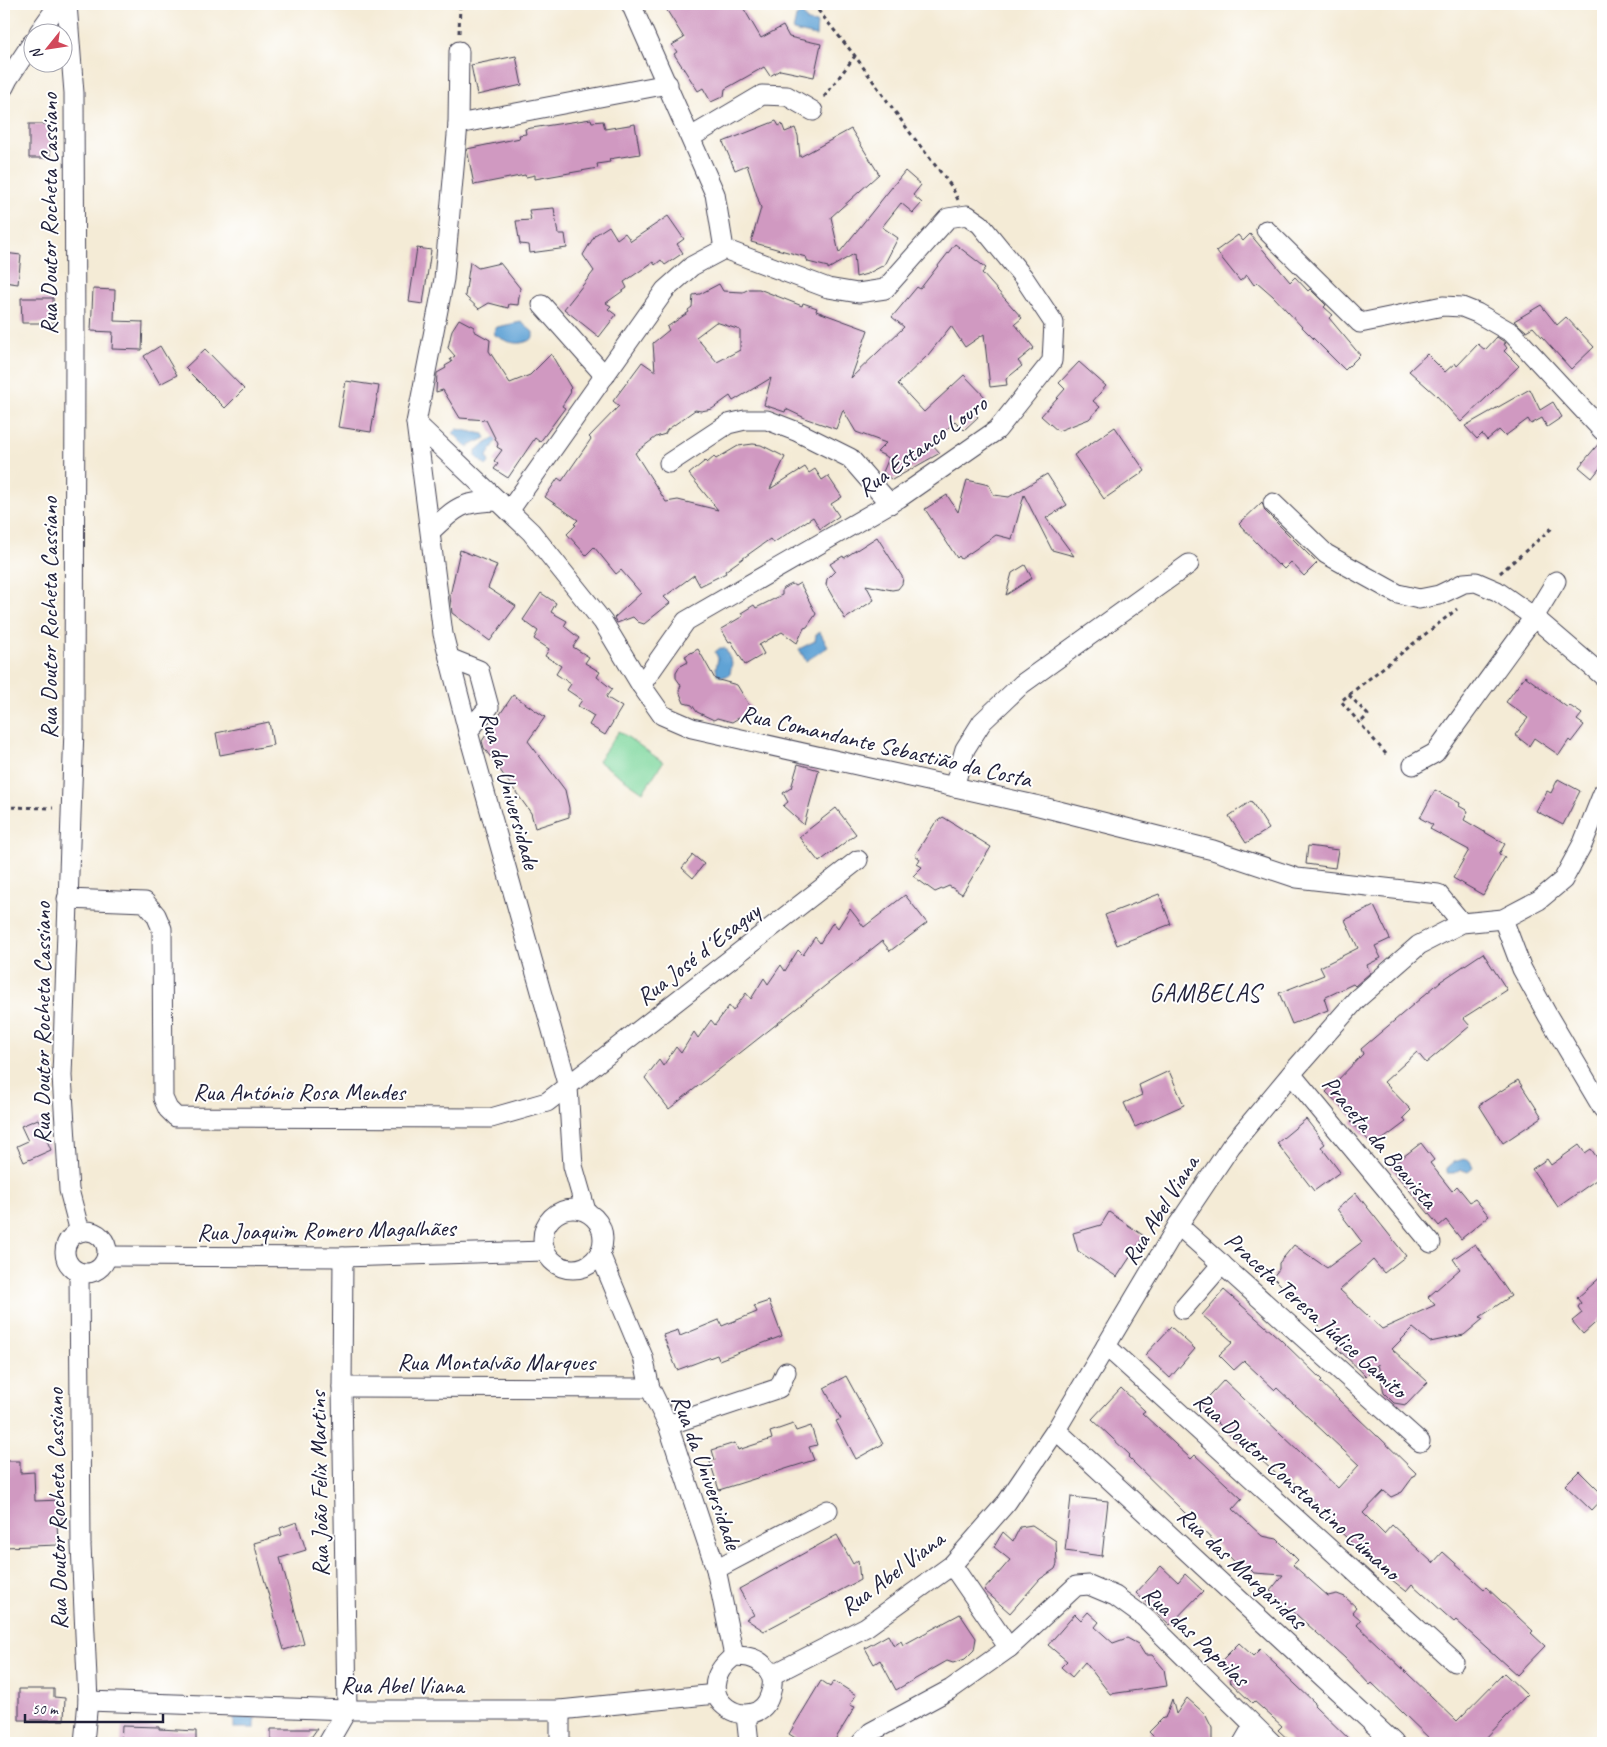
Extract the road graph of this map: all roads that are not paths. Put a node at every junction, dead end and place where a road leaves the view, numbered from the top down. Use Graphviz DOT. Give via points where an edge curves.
graph roads {
  1 [pos="59,4"];
  2 [pos="67,4"];
  3 [pos="631,4"];
  4 [pos="46,22"];
  5 [pos="459,51"];
  6 [pos="22,58"];
  7 [pos="668,84"];
  8 [pos="4,88"];
  9 [pos="813,111"];
  10 [pos="458,124"];
  11 [pos="690,137"];
  12 [pos="1266,230"];
  13 [pos="724,249"];
  14 [pos="542,305"];
  15 [pos="605,376"];
  16 [pos="416,423"];
  17 [pos="1603,431"];
  18 [pos="669,463"];
  19 [pos="1273,503"];
  20 [pos="890,504"];
  21 [pos="504,506"];
  22 [pos="431,531"];
  23 [pos="1189,564"];
  24 [pos="1556,581"];
  25 [pos="1534,617"];
  26 [pos="449,658"];
  27 [pos="1603,676"];
  28 [pos="641,685"];
  29 [pos="468,731"];
  30 [pos="1413,765"];
  31 [pos="954,787"];
  32 [pos="1603,793"];
  33 [pos="858,860"];
  34 [pos="67,899"];
  35 [pos="1503,919"];
  36 [pos="1462,923"];
  37 [pos="1291,1074"];
  38 [pos="568,1087"];
  39 [pos="1603,1109"];
  40 [pos="573,1166"];
  41 [pos="565,1209"];
  42 [pos="586,1211"];
  43 [pos="1178,1224"];
  44 [pos="80,1232"];
  45 [pos="1431,1243"];
  46 [pos="545,1251"];
  47 [pos="600,1254"];
  48 [pos="107,1256"];
  49 [pos="343,1258"];
  50 [pos="1222,1264"];
  51 [pos="585,1267"];
  52 [pos="79,1272"];
  53 [pos="624,1309"];
  54 [pos="1183,1309"];
  55 [pos="1106,1346"];
  56 [pos="786,1372"];
  57 [pos="342,1387"];
  58 [pos="650,1388"];
  59 [pos="668,1425"];
  60 [pos="1056,1430"];
  61 [pos="1420,1442"];
  62 [pos="828,1510"];
  63 [pos="952,1565"];
  64 [pos="716,1569"];
  65 [pos="1009,1648"];
  66 [pos="734,1656"];
  67 [pos="1454,1662"];
  68 [pos="772,1675"];
  69 [pos="716,1694"];
  70 [pos="88,1701"];
  71 [pos="347,1710"];
  72 [pos="560,1710"];
  73 [pos="746,1714"];
  74 [pos="1253,1726"];
  75 [pos="84,1743"];
  76 [pos="328,1743"];
  77 [pos="560,1743"];
  78 [pos="749,1743"];
  79 [pos="861,1743"];
  80 [pos="1243,1743"];
  81 [pos="1272,1743"];
  82 [pos="1394,1743"];
  1 -- 4 [label="street"];
  2 -- 34 [label="street, Rua Doutor Rocheta Cassiano" via="74,103 74,678"];
  3 -- 7 [label="street"];
  5 -- 10 [label="street, Rua da Universidade"];
  6 -- 8 [label="street"];
  7 -- 10 [label="street"];
  7 -- 11 [label="street"];
  9 -- 11 [label="street" via="788,96 762,95"];
  10 -- 16 [label="street, Rua da Universidade" via="444,278"];
  11 -- 13 [label="street" via="716,194"];
  12 -- 17 [label="street" via="1360,323 1442,306 1462,307 1512,333"];
  13 -- 15 [label="street" via="692,266 665,290"];
  13 -- 20 [label="street, Rua Estanco Louro" via="828,288 858,293 885,289 948,218 967,216 980,224 1018,270 1054,323 1052,361 997,430"];
  14 -- 15 [label="street"];
  15 -- 21 [label="street"];
  16 -- 21 [label="street, Rua Comandante Sebastião da Costa"];
  16 -- 22 [label="street, Rua da Universidade"];
  18 -- 20 [label="street" via="728,424 767,420 850,458"];
  19 -- 25 [label="street" via="1326,554 1398,594 1419,599 1476,582 1496,591"];
  20 -- 28 [label="street, Rua Estanco Louro" via="686,621"];
  21 -- 22 [label="street" via="472,502 452,510"];
  21 -- 28 [label="street, Rua Comandante Sebastião da Costa" via="530,532 603,622"];
  22 -- 26 [label="street, Rua da Universidade" via="443,634"];
  23 -- 31 [label="street" via="1022,684 982,722 965,749"];
  24 -- 25 [label="street"];
  25 -- 27 [label="street"];
  25 -- 30 [label="street" via="1435,753"];
  26 -- 29 [label="street, Rua da Universidade"];
  26 -- 29 [label="street" via="479,670 489,707"];
  28 -- 31 [label="street, Rua Comandante Sebastião da Costa" via="662,715 692,728"];
  29 -- 38 [label="street, Rua da Universidade"];
  31 -- 36 [label="street, Rua Comandante Sebastião da Costa" via="1213,850 1297,878 1438,894"];
  32 -- 35 [label="street, Rua Abel Viana" via="1583,843 1563,880 1539,900"];
  33 -- 38 [label="street, Rua José d´Esaguy"];
  34 -- 38 [label="street, Rua António Rosa Mendes" via="145,902 156,915 162,929 163,1098 176,1117 491,1118 547,1102"];
  34 -- 44 [label="street, Rua Doutor Rocheta Cassiano" via="62,1076 69,1190"];
  35 -- 36 [label="street, Rua Abel Viana"];
  35 -- 39 [label="street" via="1522,969"];
  36 -- 37 [label="street, Rua Abel Viana" via="1418,944 1357,999"];
  37 -- 43 [label="street, Rua Abel Viana" via="1231,1146"];
  37 -- 45 [label="street, Praceta da Boavista"];
  38 -- 40 [label="street, Rua da Universidade"];
  40 -- 41 [label="street, Rua da Universidade"];
  40 -- 42 [label="street, Rua da Universidade"];
  41 -- 42 [label="street"];
  41 -- 46 [label="street" via="550,1218 545,1226"];
  42 -- 47 [label="street, Rua da Universidade" via="600,1225 603,1234"];
  43 -- 50 [label="street, Praceta Teresa Júdice Gamito"];
  43 -- 55 [label="street, Rua Abel Viana"];
  44 -- 48 [label="street" via="100,1237"];
  44 -- 52 [label="street" via="68,1241 65,1252 68,1264"];
  46 -- 49 [label="street, Rua Joaquim Romero Magalhães"];
  46 -- 51 [label="street" via="558,1265 567,1269"];
  47 -- 51 [label="street"];
  47 -- 53 [label="street, Rua da Universidade"];
  48 -- 49 [label="street, Rua Joaquim Romero Magalhães"];
  48 -- 52 [label="street" via="94,1272"];
  49 -- 57 [label="street, Rua João Felix Martins"];
  50 -- 54 [label="street"];
  50 -- 61 [label="street, Praceta Teresa Júdice Gamito"];
  51 -- 53 [label="street, Rua da Universidade"];
  52 -- 70 [label="street, Rua Doutor Rocheta Cassiano" via="81,1544"];
  53 -- 58 [label="street, Rua da Universidade" via="643,1357"];
  55 -- 60 [label="street, Rua Abel Viana"];
  55 -- 67 [label="street, Rua Doutor Constantino Cúmano"];
  56 -- 59 [label="street" via="779,1388"];
  57 -- 58 [label="street, Rua Montalvão Marques"];
  57 -- 71 [label="street, Rua João Felix Martins"];
  58 -- 59 [label="street, Rua da Universidade"];
  59 -- 64 [label="street, Rua da Universidade"];
  60 -- 63 [label="street, Rua Abel Viana" via="1007,1502"];
  60 -- 82 [label="street, Rua das Margaridas"];
  62 -- 64 [label="street"];
  63 -- 65 [label="street"];
  63 -- 68 [label="street, Rua Abel Viana" via="866,1627"];
  64 -- 66 [label="street, Rua da Universidade"];
  65 -- 74 [label="street, Rua das Papoilas" via="1076,1586 1089,1585 1115,1596 1144,1617"];
  65 -- 79 [label="street, Rua das Papoilas" via="951,1689 871,1732"];
  66 -- 68 [label="street" via="754,1658"];
  66 -- 69 [label="street" via="718,1672"];
  68 -- 73 [label="street" via="768,1702"];
  69 -- 72 [label="street, Rua Abel Viana"];
  69 -- 73 [label="street" via="723,1705"];
  70 -- 71 [label="street, Rua Abel Viana"];
  70 -- 75 [label="street, Rua Doutor Rocheta Cassiano"];
  71 -- 72 [label="street, Rua Abel Viana"];
  71 -- 76 [label="street"];
  72 -- 77 [label="street"];
  73 -- 78 [label="street"];
  74 -- 80 [label="street"];
  74 -- 81 [label="street, Rua das Papoilas"];
}
